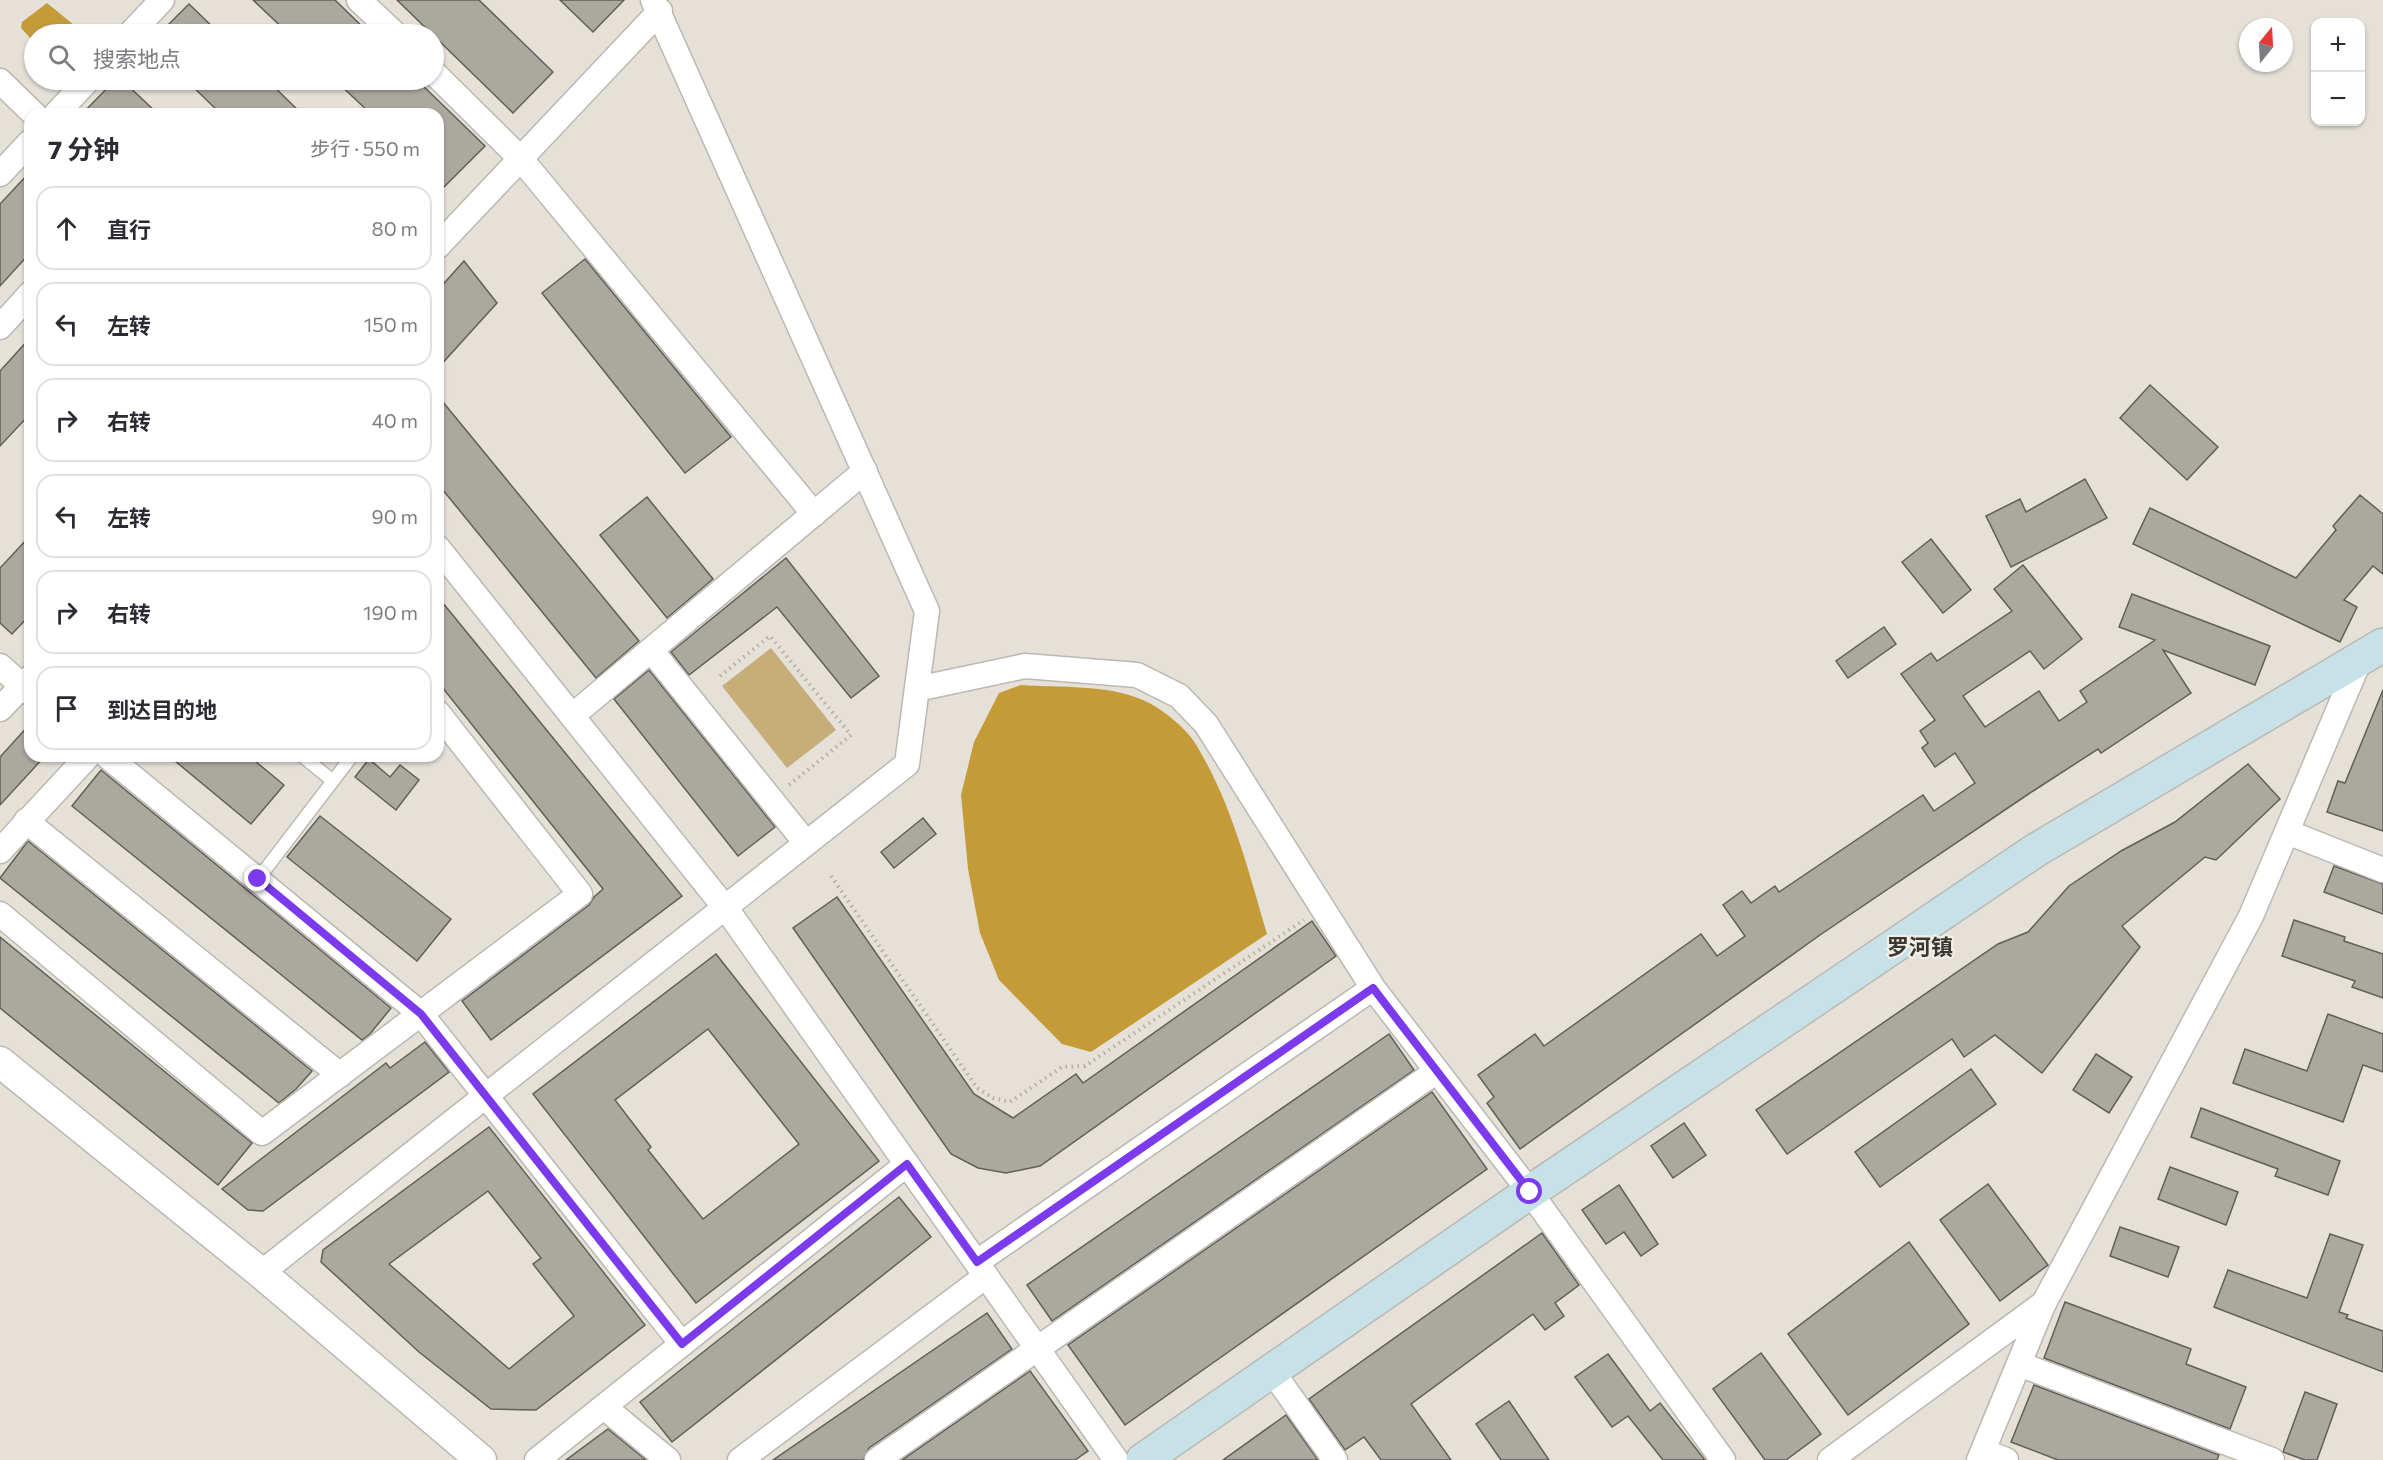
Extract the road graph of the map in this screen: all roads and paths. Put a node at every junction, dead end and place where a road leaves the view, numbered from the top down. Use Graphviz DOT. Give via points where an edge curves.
graph roads {
  1 [pos="162,0"];
  2 [pos="359,0"];
  3 [pos="657,5"];
  4 [pos="139,24"];
  5 [pos="384,24"];
  6 [pos="0,81"];
  7 [pos="444,83"];
  8 [pos="79,90"];
  9 [pos="28,108"];
  10 [pos="62,108"];
  11 [pos="24,148"];
  12 [pos="521,159"];
  13 [pos="0,174"];
  14 [pos="444,240"];
  15 [pos="24,301"];
  16 [pos="0,327"];
  17 [pos="865,471"];
  18 [pos="814,514"];
  19 [pos="444,556"];
  20 [pos="651,650"];
  21 [pos="2371,652"];
  22 [pos="0,666"];
  23 [pos="720,676"];
  24 [pos="24,684"];
  25 [pos="24,689"];
  26 [pos="917,689"];
  27 [pos="0,709"];
  28 [pos="572,716"];
  29 [pos="444,721"];
  30 [pos="82,762"];
  31 [pos="114,762"];
  32 [pos="309,762"];
  33 [pos="347,762"];
  34 [pos="333,781"];
  35 [pos="771,800"];
  36 [pos="26,821"];
  37 [pos="2287,832"];
  38 [pos="806,843"];
  39 [pos="0,851"];
  40 [pos="2383,870"];
  41 [pos="831,876"];
  42 [pos="258,879"];
  43 [pos="725,907"];
  44 [pos="1323,909"];
  45 [pos="0,914"];
  46 [pos="1373,988"];
  47 [pos="421,1014"];
  48 [pos="0,1062"];
  49 [pos="1437,1071"];
  50 [pos="340,1075"];
  51 [pos="486,1095"];
  52 [pos="907,1164"];
  53 [pos="1530,1192"];
  54 [pos="981,1269"];
  55 [pos="261,1273"];
  56 [pos="2044,1303"];
  57 [pos="682,1344"];
  58 [pos="1038,1348"];
  59 [pos="2019,1364"];
  60 [pos="1272,1371"];
  61 [pos="604,1407"];
  62 [pos="1981,1455"];
  63 [pos="481,1460"];
  64 [pos="537,1460"];
  65 [pos="668,1460"];
  66 [pos="740,1460"];
  67 [pos="877,1460"];
  68 [pos="1116,1460"];
  69 [pos="1143,1460"];
  70 [pos="1335,1460"];
  71 [pos="1723,1460"];
  72 [pos="1830,1460"];
  73 [pos="2006,1460"];
  74 [pos="2272,1460"];
  1 -- 4 [label="street"];
  2 -- 5 [label="street"];
  3 -- 12 [label="street"];
  3 -- 17 [label="street"];
  6 -- 9 [label="street"];
  7 -- 12 [label="street"];
  8 -- 10 [label="street"];
  11 -- 13 [label="street"];
  12 -- 14 [label="street"];
  12 -- 18 [label="street"];
  15 -- 16 [label="street"];
  17 -- 18 [label="street"];
  17 -- 26 [label="street" via="927,611"];
  18 -- 20 [label="street"];
  19 -- 28 [label="street"];
  20 -- 28 [label="street"];
  20 -- 35 [label="street"];
  21 -- 37 [label="street"];
  21 -- 53 [label="main road" via="2036,850"];
  22 -- 24 [label="street"];
  23 -- 35 [label="path" via="770,636 851,735"];
  25 -- 27 [label="street"];
  26 -- 38 [label="street" via="908,764"];
  26 -- 44 [label="street" via="1024,666 1137,675 1179,696 1206,724"];
  28 -- 43 [label="street"];
  29 -- 47 [label="street" via="580,894"];
  30 -- 36 [label="street"];
  31 -- 42 [label="street"];
  32 -- 34 [label="lane"];
  33 -- 34 [label="lane"];
  34 -- 42 [label="lane"];
  35 -- 38 [label="street"];
  36 -- 39 [label="street"];
  36 -- 50 [label="street"];
  37 -- 40 [label="street"];
  37 -- 56 [label="street" via="2251,916"];
  38 -- 43 [label="street"];
  41 -- 44 [label="path" via="976,1088 1010,1102 1062,1067 1085,1066"];
  42 -- 47 [label="street"];
  43 -- 51 [label="street"];
  43 -- 52 [label="street"];
  44 -- 46 [label="street"];
  45 -- 50 [label="street" via="262,1133"];
  46 -- 49 [label="street"];
  46 -- 54 [label="street"];
  47 -- 50 [label="street"];
  47 -- 51 [label="street"];
  48 -- 55 [label="street"];
  49 -- 53 [label="street"];
  49 -- 58 [label="street"];
  51 -- 55 [label="street"];
  51 -- 57 [label="street"];
  52 -- 54 [label="street"];
  52 -- 57 [label="street"];
  53 -- 60 [label="main road"];
  53 -- 71 [label="street"];
  54 -- 58 [label="street"];
  54 -- 66 [label="street"];
  55 -- 63 [label="street"];
  56 -- 59 [label="street"];
  56 -- 72 [label="street"];
  57 -- 61 [label="street"];
  58 -- 67 [label="street"];
  58 -- 68 [label="street"];
  59 -- 62 [label="street"];
  59 -- 74 [label="street"];
  60 -- 69 [label="main road"];
  60 -- 70 [label="street"];
  61 -- 64 [label="street"];
  61 -- 65 [label="street"];
  62 -- 73 [label="street"];
}
